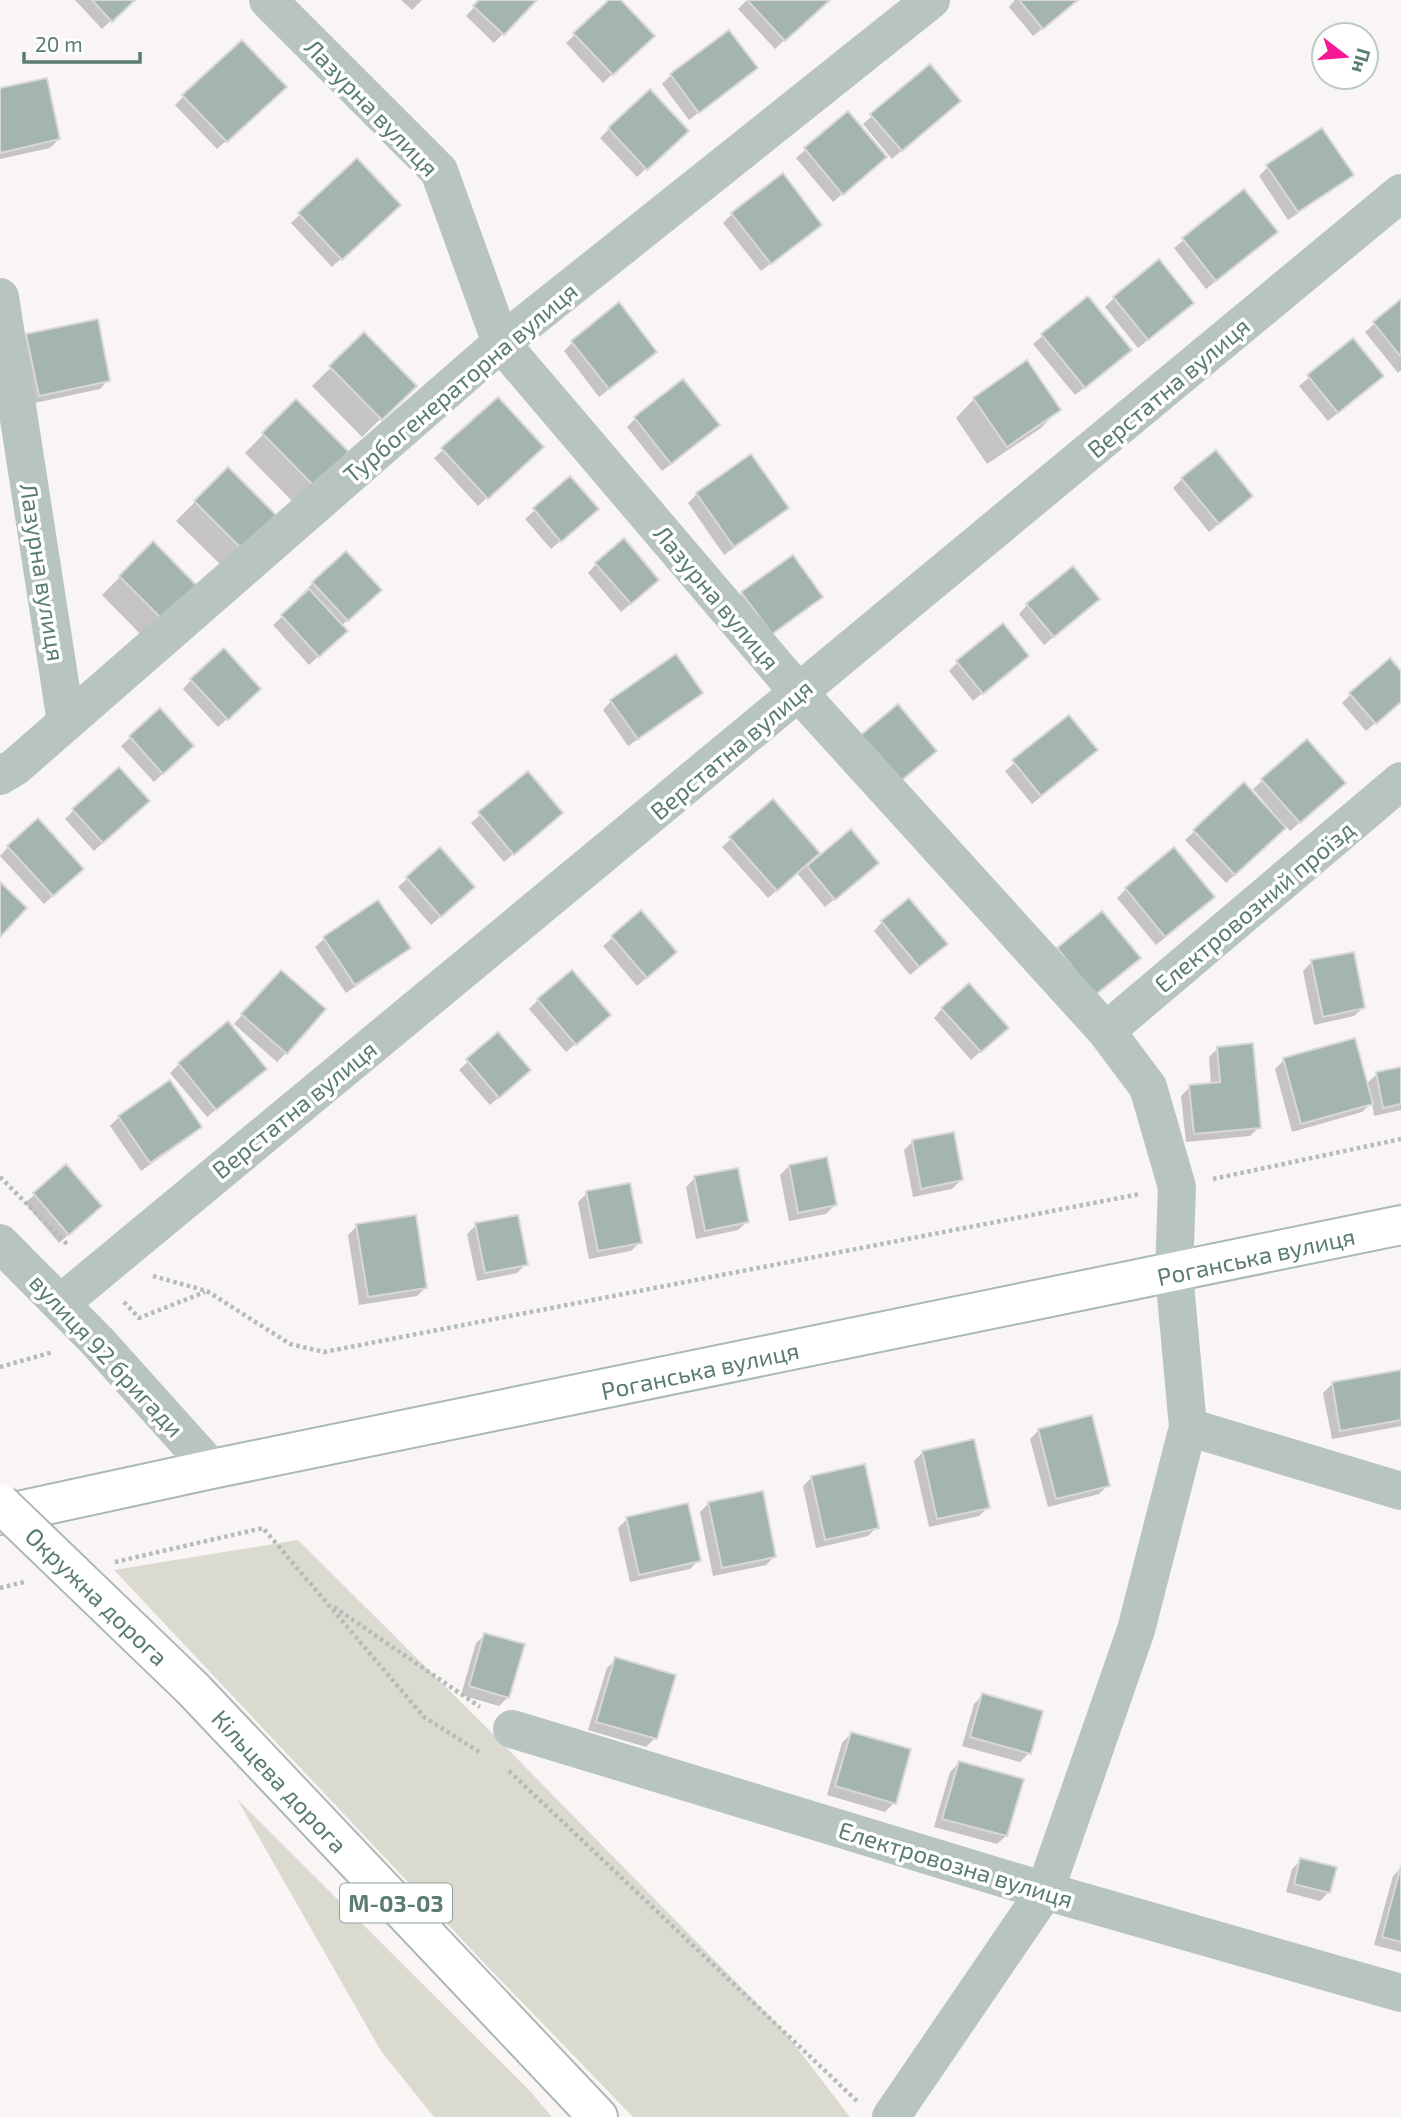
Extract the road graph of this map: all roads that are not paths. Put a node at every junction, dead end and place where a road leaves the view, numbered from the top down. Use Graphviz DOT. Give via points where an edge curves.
graph roads {
  1 [pos="268,0"];
  2 [pos="931,0"];
  3 [pos="1401,193"];
  4 [pos="0,297"];
  5 [pos="501,343"];
  6 [pos="799,693"];
  7 [pos="66,722"];
  8 [pos="0,776"];
  9 [pos="1401,781"];
  10 [pos="1106,1031"];
  11 [pos="1401,1225"];
  12 [pos="0,1243"];
  13 [pos="1174,1273"];
  14 [pos="61,1303"];
  15 [pos="1188,1427"];
  16 [pos="212,1469"];
  17 [pos="1401,1491"];
  18 [pos="0,1503"];
  19 [pos="0,1515"];
  20 [pos="193,1689"];
  21 [pos="500,1744"];
  22 [pos="1045,1891"];
  23 [pos="1401,1993"];
  24 [pos="878,2113"];
  25 [pos="598,2117"];
  1 -- 5 [label="street, Лазурна вулиця" via="439,172"];
  2 -- 5 [label="street, Турбогенераторна вулиця"];
  3 -- 6 [label="street, Верстатна вулиця"];
  4 -- 7 [label="street, Лазурна вулиця"];
  5 -- 6 [label="street, Лазурна вулиця"];
  5 -- 7 [label="street, Турбогенераторна вулиця"];
  6 -- 10 [label="street, Лазурна вулиця"];
  6 -- 14 [label="street, Верстатна вулиця"];
  7 -- 8 [label="street, Турбогенераторна вулиця"];
  9 -- 10 [label="street, Електровозний проїзд"];
  10 -- 13 [label="street, Лазурна вулиця" via="1148,1087 1177,1187"];
  11 -- 13 [label="main road, Роганська вулиця"];
  12 -- 14 [label="street, вулиця 92 бригади"];
  13 -- 15 [label="street, Лазурна вулиця"];
  13 -- 16 [label="main road, Роганська вулиця"];
  14 -- 16 [label="street, вулиця 92 бригади"];
  15 -- 17 [label="street"];
  15 -- 22 [label="street, Лазурна вулиця" via="1136,1630"];
  16 -- 19 [label="main road, Роганська вулиця"];
  18 -- 20 [label="main road, Окружна дорога / М-03-03, bridge"];
  20 -- 25 [label="main road, Кільцева дорога / М-03-03"];
  21 -- 22 [label="street, Електровозна вулиця"];
  22 -- 23 [label="street, Електровозна вулиця"];
  22 -- 24 [label="street, Лазурна вулиця"];
}
